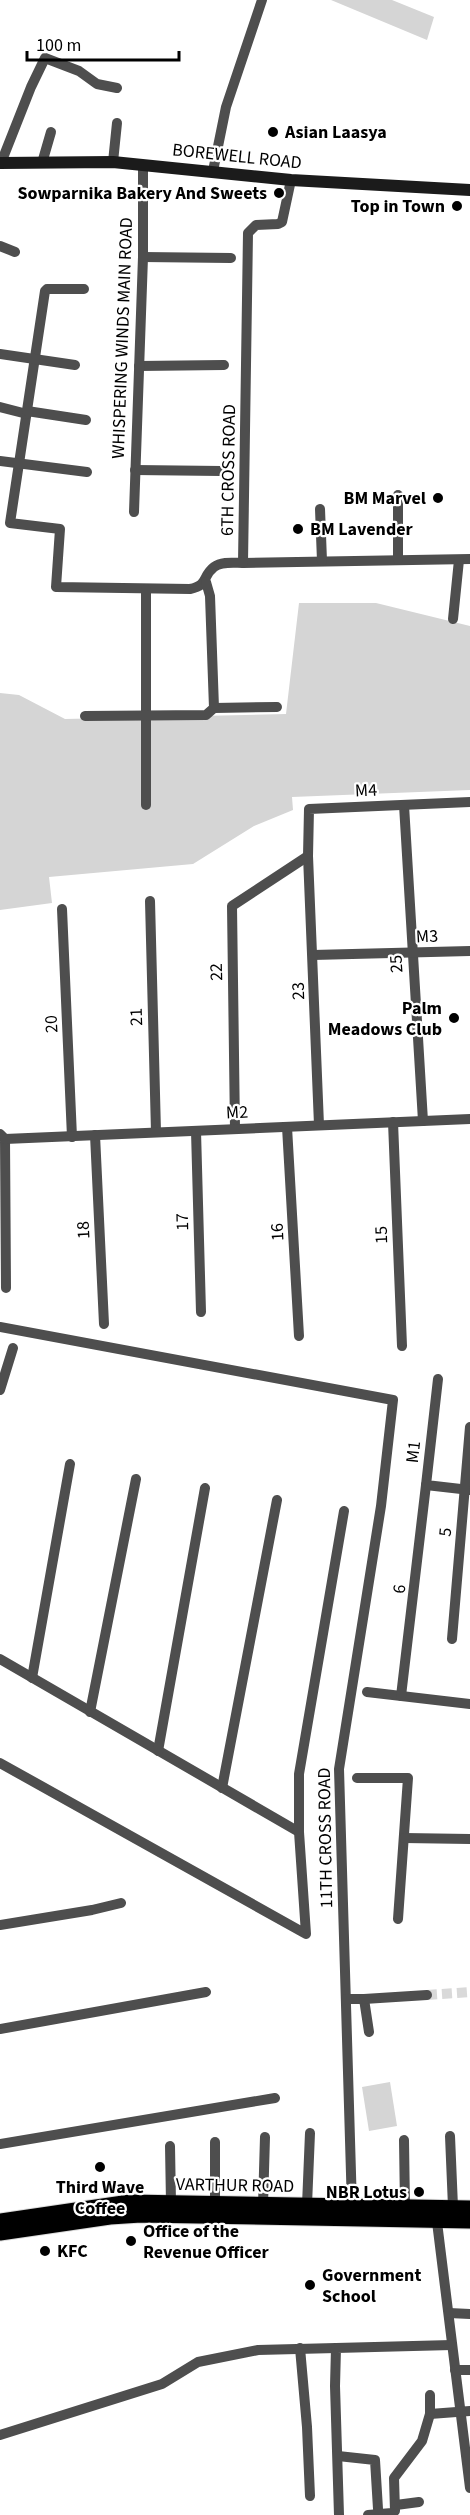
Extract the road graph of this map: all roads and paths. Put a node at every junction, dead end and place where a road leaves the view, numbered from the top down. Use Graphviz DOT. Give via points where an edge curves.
graph roads {
  1 [pos="262,0"];
  2 [pos="117,88"];
  3 [pos="117,123"];
  4 [pos="51,132"];
  5 [pos="113,162"];
  6 [pos="1,163"];
  7 [pos="42,164"];
  8 [pos="142,165"];
  9 [pos="213,171"];
  10 [pos="291,180"];
  11 [pos="470,190"];
  12 [pos="0,246"];
  13 [pos="15,252"];
  14 [pos="143,256"];
  15 [pos="231,258"];
  16 [pos="84,290"];
  17 [pos="0,354"];
  18 [pos="35,358"];
  19 [pos="75,365"];
  20 [pos="224,365"];
  21 [pos="139,366"];
  22 [pos="0,407"];
  23 [pos="27,412"];
  24 [pos="86,420"];
  25 [pos="0,461"];
  26 [pos="19,465"];
  27 [pos="135,470"];
  28 [pos="221,471"];
  29 [pos="87,472"];
  30 [pos="398,495"];
  31 [pos="320,508"];
  32 [pos="135,512"];
  33 [pos="5,521"];
  34 [pos="465,559"];
  35 [pos="398,560"];
  36 [pos="322,561"];
  37 [pos="243,563"];
  38 [pos="206,582"];
  39 [pos="146,589"];
  40 [pos="453,618"];
  41 [pos="277,707"];
  42 [pos="214,708"];
  43 [pos="85,716"];
  44 [pos="146,716"];
  45 [pos="470,802"];
  46 [pos="146,805"];
  47 [pos="404,805"];
  48 [pos="308,856"];
  49 [pos="150,901"];
  50 [pos="62,909"];
  51 [pos="470,951"];
  52 [pos="412,954"];
  53 [pos="314,955"];
  54 [pos="470,1119"];
  55 [pos="423,1121"];
  56 [pos="393,1122"];
  57 [pos="319,1125"];
  58 [pos="287,1127"];
  59 [pos="235,1129"];
  60 [pos="196,1131"];
  61 [pos="156,1132"];
  62 [pos="95,1135"];
  63 [pos="3,1137"];
  64 [pos="72,1137"];
  65 [pos="6,1288"];
  66 [pos="201,1312"];
  67 [pos="104,1324"];
  68 [pos="0,1327"];
  69 [pos="299,1336"];
  70 [pos="402,1346"];
  71 [pos="13,1348"];
  72 [pos="438,1378"];
  73 [pos="0,1390"];
  74 [pos="470,1427"];
  75 [pos="70,1464"];
  76 [pos="136,1479"];
  77 [pos="426,1485"];
  78 [pos="206,1488"];
  79 [pos="467,1490"];
  80 [pos="277,1500"];
  81 [pos="344,1511"];
  82 [pos="452,1640"];
  83 [pos="0,1659"];
  84 [pos="32,1678"];
  85 [pos="367,1692"];
  86 [pos="402,1696"];
  87 [pos="470,1704"];
  88 [pos="90,1712"];
  89 [pos="158,1751"];
  90 [pos="0,1763"];
  91 [pos="357,1778"];
  92 [pos="222,1788"];
  93 [pos="299,1832"];
  94 [pos="404,1838"];
  95 [pos="470,1839"];
  96 [pos="121,1903"];
  97 [pos="398,1918"];
  98 [pos="0,1924"];
  99 [pos="206,1992"];
  100 [pos="427,1995"];
  101 [pos="346,1999"];
  102 [pos="364,1999"];
  103 [pos="0,2029"];
  104 [pos="369,2032"];
  105 [pos="275,2098"];
  106 [pos="310,2133"];
  107 [pos="450,2136"];
  108 [pos="266,2137"];
  109 [pos="404,2140"];
  110 [pos="215,2142"];
  111 [pos="0,2144"];
  112 [pos="170,2146"];
  113 [pos="171,2203"];
  114 [pos="215,2204"];
  115 [pos="263,2205"];
  116 [pos="307,2205"];
  117 [pos="352,2207"];
  118 [pos="405,2207"];
  119 [pos="453,2207"];
  120 [pos="470,2208"];
  121 [pos="436,2213"];
  122 [pos="0,2220"];
  123 [pos="470,2221"];
  124 [pos="0,2234"];
  125 [pos="448,2313"];
  126 [pos="470,2314"];
  127 [pos="452,2345"];
  128 [pos="300,2348"];
  129 [pos="336,2348"];
  130 [pos="455,2370"];
  131 [pos="470,2370"];
  132 [pos="429,2395"];
  133 [pos="464,2411"];
  134 [pos="430,2414"];
  135 [pos="0,2435"];
  136 [pos="467,2440"];
  137 [pos="338,2456"];
  138 [pos="470,2488"];
  139 [pos="310,2496"];
  140 [pos="419,2502"];
  141 [pos="396,2505"];
  142 [pos="378,2509"];
  143 [pos="339,2515"];
  144 [pos="368,2515"];
  1 -- 9 [label="street" via="226,107"];
  2 -- 6 [label="street" via="97,84 79,70 45,58"];
  3 -- 5 [label="street"];
  4 -- 7 [label="street"];
  5 -- 7 [label="street, BOREWELL ROAD"];
  5 -- 8 [label="street, BOREWELL ROAD"];
  6 -- 7 [label="street, BOREWELL ROAD"];
  8 -- 9 [label="street, BOREWELL ROAD"];
  8 -- 14 [label="street, WHISPERING WINDS MAIN ROAD"];
  9 -- 10 [label="street, BOREWELL ROAD"];
  10 -- 11 [label="street, BOREWELL ROAD"];
  10 -- 37 [label="street, 6TH CROSS ROAD" via="282,222 256,225 248,233"];
  12 -- 13 [label="street"];
  14 -- 15 [label="street"];
  14 -- 21 [label="street, WHISPERING WINDS MAIN ROAD"];
  16 -- 18 [label="street" via="45,291"];
  17 -- 18 [label="street"];
  18 -- 19 [label="street"];
  18 -- 23 [label="street"];
  20 -- 21 [label="street"];
  21 -- 27 [label="street, WHISPERING WINDS MAIN ROAD"];
  22 -- 23 [label="street"];
  23 -- 24 [label="street"];
  23 -- 26 [label="street"];
  25 -- 26 [label="street"];
  26 -- 29 [label="street"];
  26 -- 33 [label="street"];
  27 -- 28 [label="street"];
  27 -- 32 [label="street, WHISPERING WINDS MAIN ROAD"];
  30 -- 35 [label="street"];
  31 -- 36 [label="street"];
  33 -- 39 [label="street" via="60,529 56,587"];
  34 -- 35 [label="street"];
  34 -- 40 [label="street"];
  35 -- 36 [label="street"];
  36 -- 37 [label="street"];
  37 -- 38 [label="street" via="213,568"];
  38 -- 39 [label="street" via="190,590"];
  38 -- 42 [label="street" via="210,596"];
  39 -- 44 [label="street"];
  41 -- 42 [label="street"];
  42 -- 44 [label="street" via="206,715"];
  43 -- 44 [label="street"];
  44 -- 46 [label="street"];
  45 -- 47 [label="street, M4"];
  47 -- 48 [label="street, M4" via="309,809"];
  47 -- 52 [label="street, 25"];
  48 -- 53 [label="street, 23"];
  48 -- 59 [label="street, 22" via="232,906"];
  49 -- 61 [label="street, 21"];
  50 -- 64 [label="street, 20"];
  51 -- 52 [label="street, M3"];
  52 -- 53 [label="street, M3"];
  52 -- 55 [label="street, 25"];
  53 -- 57 [label="street, 23"];
  54 -- 55 [label="street, M2"];
  55 -- 56 [label="street, M2"];
  56 -- 57 [label="street, M2"];
  56 -- 70 [label="street, 15"];
  57 -- 58 [label="street, M2"];
  58 -- 59 [label="street, M2"];
  58 -- 69 [label="street, 16"];
  59 -- 60 [label="street, M2"];
  60 -- 61 [label="street, M2"];
  60 -- 66 [label="street, 17"];
  61 -- 62 [label="street, M2"];
  62 -- 64 [label="street, M2"];
  62 -- 67 [label="street, 18"];
  63 -- 64 [label="street, M2"];
  63 -- 65 [label="street"];
  68 -- 101 [label="street, 11TH CROSS ROAD" via="393,1400 381,1506 339,1769"];
  71 -- 73 [label="street"];
  72 -- 77 [label="street, M1"];
  74 -- 79 [label="street, 5"];
  75 -- 84 [label="street"];
  76 -- 88 [label="street"];
  77 -- 79 [label="street, M1"];
  77 -- 86 [label="street, 6"];
  78 -- 89 [label="street"];
  79 -- 82 [label="street, 5"];
  80 -- 92 [label="street"];
  81 -- 93 [label="street" via="299,1774"];
  83 -- 84 [label="street"];
  84 -- 88 [label="street"];
  85 -- 86 [label="street"];
  86 -- 87 [label="street"];
  88 -- 89 [label="street"];
  89 -- 92 [label="street"];
  90 -- 93 [label="street" via="306,1934"];
  91 -- 94 [label="street" via="408,1778"];
  92 -- 93 [label="street"];
  94 -- 95 [label="street"];
  94 -- 97 [label="street"];
  96 -- 98 [label="street"];
  99 -- 103 [label="street"];
  100 -- 102 [label="street"];
  101 -- 102 [label="street"];
  101 -- 117 [label="street, 11TH CROSS ROAD"];
  102 -- 104 [label="street"];
  105 -- 111 [label="street"];
  106 -- 116 [label="street"];
  107 -- 119 [label="street"];
  108 -- 115 [label="street"];
  109 -- 118 [label="street"];
  110 -- 114 [label="street"];
  112 -- 113 [label="street"];
  113 -- 114 [label="main road, VARTHUR ROAD"];
  113 -- 122 [label="main road, VARTHUR ROAD" via="130,2202"];
  114 -- 115 [label="main road, VARTHUR ROAD"];
  115 -- 116 [label="main road, VARTHUR ROAD"];
  116 -- 117 [label="main road, VARTHUR ROAD"];
  117 -- 118 [label="main road, VARTHUR ROAD"];
  118 -- 121 [label="main road, VARTHUR ROAD"];
  119 -- 120 [label="main road, VARTHUR ROAD"];
  119 -- 121 [label="main road, VARTHUR ROAD"];
  121 -- 123 [label="main road, VARTHUR ROAD"];
  121 -- 124 [label="main road, VARTHUR ROAD" via="141,2215"];
  121 -- 125 [label="street"];
  125 -- 126 [label="street"];
  125 -- 127 [label="street"];
  127 -- 129 [label="street"];
  127 -- 130 [label="street"];
  128 -- 129 [label="street"];
  128 -- 135 [label="street" via="258,2350 198,2362 162,2384"];
  128 -- 139 [label="street"];
  129 -- 137 [label="street"];
  130 -- 131 [label="street"];
  130 -- 133 [label="street"];
  132 -- 134 [label="street"];
  133 -- 134 [label="street"];
  133 -- 136 [label="street"];
  134 -- 141 [label="street" via="422,2441 395,2475"];
  136 -- 138 [label="street"];
  137 -- 142 [label="street" via="375,2460"];
  137 -- 143 [label="street"];
  140 -- 141 [label="street"];
  141 -- 144 [label="street" via="392,2513"];
}
